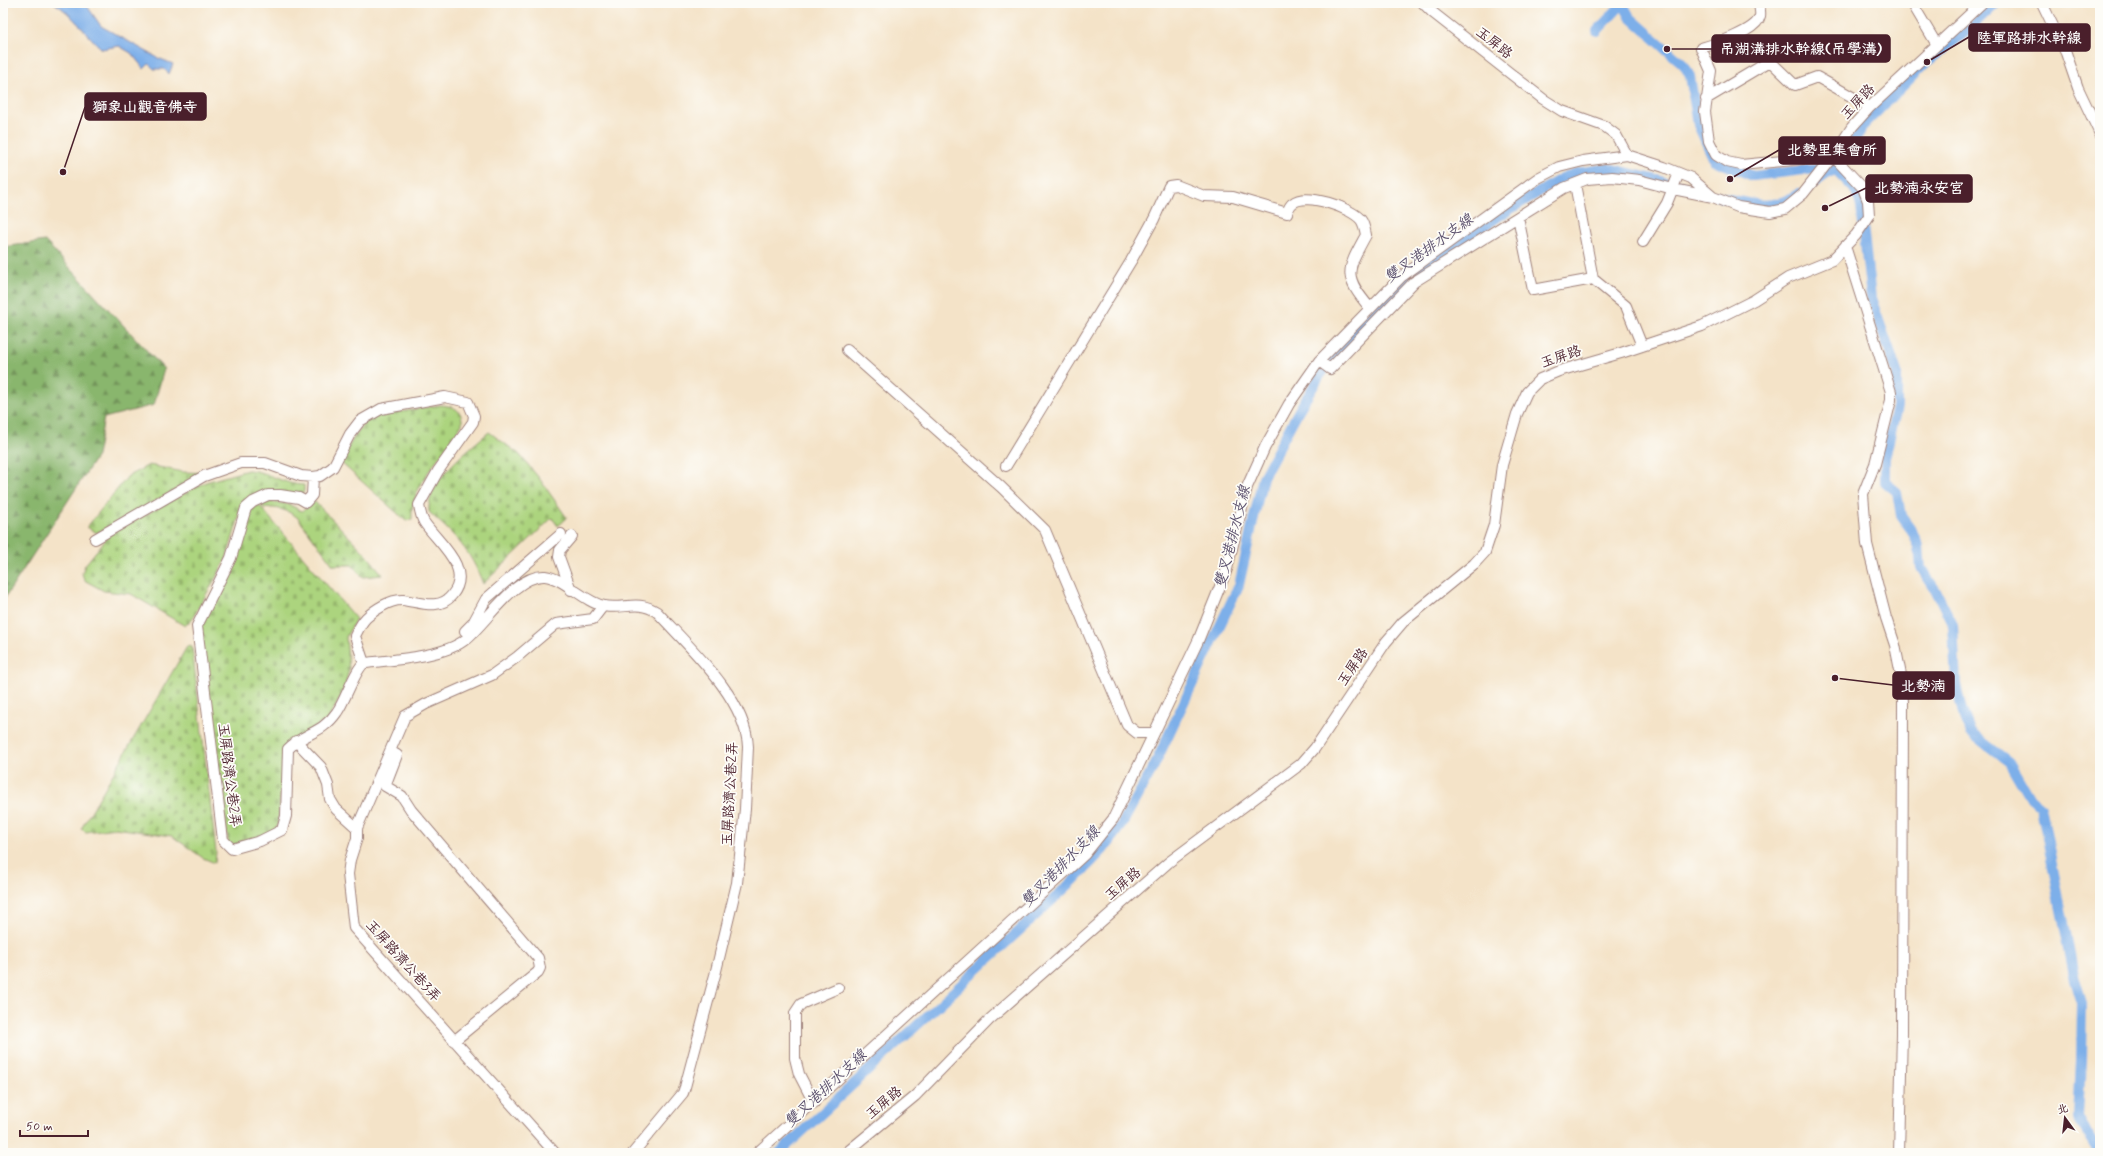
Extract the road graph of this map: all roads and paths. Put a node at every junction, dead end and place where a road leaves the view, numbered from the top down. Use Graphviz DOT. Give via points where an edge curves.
graph roads {
  1 [pos="1423,3"];
  2 [pos="1759,3"];
  3 [pos="1912,3"];
  4 [pos="2042,3"];
  5 [pos="1980,4"];
  6 [pos="1937,46"];
  7 [pos="1706,99"];
  8 [pos="1870,107"];
  9 [pos="2100,134"];
  10 [pos="1627,155"];
  11 [pos="1829,160"];
  12 [pos="1679,173"];
  13 [pos="1575,184"];
  14 [pos="1673,190"];
  15 [pos="1713,197"];
  16 [pos="1518,217"];
  17 [pos="1643,242"];
  18 [pos="1845,246"];
  19 [pos="1593,279"];
  20 [pos="1370,308"];
  21 [pos="1642,346"];
  22 [pos="847,350"];
  23 [pos="1319,361"];
  24 [pos="1006,466"];
  25 [pos="313,477"];
  26 [pos="561,534"];
  27 [pos="572,536"];
  28 [pos="95,539"];
  29 [pos="571,590"];
  30 [pos="603,606"];
  31 [pos="437,652"];
  32 [pos="364,664"];
  33 [pos="1153,733"];
  34 [pos="296,741"];
  35 [pos="390,751"];
  36 [pos="356,828"];
  37 [pos="838,988"];
  38 [pos="454,1041"];
  39 [pos="814,1103"];
  40 [pos="555,1153"];
  41 [pos="633,1153"];
  42 [pos="757,1153"];
  43 [pos="846,1153"];
  44 [pos="1899,1153"];
  1 -- 10 [label="street, 玉屏路" via="1543,99 1562,110 1604,126 1616,135"];
  2 -- 7 [label="street" via="1760,16 1756,23 1735,36 1701,48 1711,71"];
  3 -- 6 [label="street"];
  4 -- 9 [label="street"];
  5 -- 6 [label="street, 玉屏路"];
  6 -- 8 [label="street, 玉屏路"];
  7 -- 8 [label="street" via="1770,61 1795,85 1817,77"];
  7 -- 11 [label="street" via="1709,141 1716,155 1727,162 1746,164 1806,159"];
  8 -- 11 [label="street, 玉屏路"];
  10 -- 12 [label="street, 玉屏路"];
  10 -- 20 [label="street, 玉屏路" via="1559,167 1538,178 1401,277"];
  11 -- 15 [label="street, 玉屏路" via="1804,194 1785,209 1770,212 1744,208"];
  11 -- 18 [label="street, 玉屏路" via="1843,166 1863,188 1868,201 1869,216"];
  12 -- 14 [label="street"];
  12 -- 15 [label="street, 玉屏路" via="1691,178"];
  13 -- 14 [label="street" via="1587,179 1612,177 1639,180"];
  13 -- 16 [label="street" via="1564,188"];
  13 -- 19 [label="street"];
  14 -- 15 [label="street"];
  14 -- 17 [label="street"];
  16 -- 19 [label="street" via="1533,290"];
  16 -- 23 [label="street" via="1414,282 1330,369"];
  18 -- 21 [label="street, 玉屏路" via="1832,260 1788,278 1754,300 1708,322"];
  18 -- 44 [label="street" via="1891,392 1875,464 1863,494 1867,544 1895,645 1903,702"];
  19 -- 21 [label="street" via="1626,306"];
  20 -- 23 [label="street, 玉屏路"];
  20 -- 24 [label="street" via="1353,287 1349,273 1352,258 1366,235 1362,221 1352,211 1336,204 1302,199 1293,203 1287,214 1233,197 1204,196 1176,185 1169,186 1131,261"];
  21 -- 43 [label="street, 玉屏路" via="1559,371 1540,379 1528,392 1517,414 1502,465 1494,525 1484,552 1474,564 1403,622 1386,642 1315,748 1300,764 1169,862 989,1020 915,1096"];
  22 -- 33 [label="street" via="1001,487 1045,530 1127,725 1137,733"];
  23 -- 33 [label="street, 玉屏路" via="1288,404 1247,487 1227,569 1204,627"];
  25 -- 28 [label="street" via="290,473 265,462 241,463 204,476"];
  25 -- 32 [label="street" via="327,472 332,467 360,420 381,409 445,397 468,402 472,408 473,422 438,471 419,505 424,522 454,560 458,570 457,585 452,595 443,602 433,605 402,600 388,603 365,618 355,636"];
  25 -- 34 [label="street, 玉屏路濟公巷2弄" via="312,495 306,502 298,498 268,495 252,502 246,508 230,558 197,626 223,840 232,849 260,841 282,830 286,816 288,749"];
  26 -- 31 [label="street" via="486,600 473,623 459,638"];
  27 -- 29 [label="street" via="560,550 559,557"];
  29 -- 30 [label="street, 玉屏路濟公巷2弄"];
  29 -- 31 [label="street, 玉屏路濟公巷2弄" via="552,577 536,576 529,579 507,596 465,640"];
  30 -- 35 [label="street, 玉屏路濟公巷3弄" via="592,619 556,624 492,675 405,716"];
  30 -- 41 [label="street, 玉屏路濟公巷2弄" via="640,604 657,612 717,677 740,715 748,737 745,809 738,876 685,1087 683,1094"];
  31 -- 32 [label="street, 玉屏路濟公巷2弄"];
  32 -- 34 [label="street" via="359,667 338,711 328,725"];
  33 -- 39 [label="street, 玉屏路" via="1113,819 1085,854"];
  34 -- 36 [label="street" via="321,767 330,799 336,809"];
  35 -- 36 [label="street, 玉屏路濟公巷3弄"];
  35 -- 38 [label="street" via="397,755 385,786 402,796 411,810 538,958 540,965 538,972"];
  36 -- 38 [label="street, 玉屏路濟公巷3弄" via="357,838 348,874 354,928"];
  37 -- 39 [label="street" via="801,1004 795,1013 795,1058 799,1074"];
  38 -- 40 [label="street, 玉屏路濟公巷3弄"];
  39 -- 42 [label="street, 玉屏路"];
}
